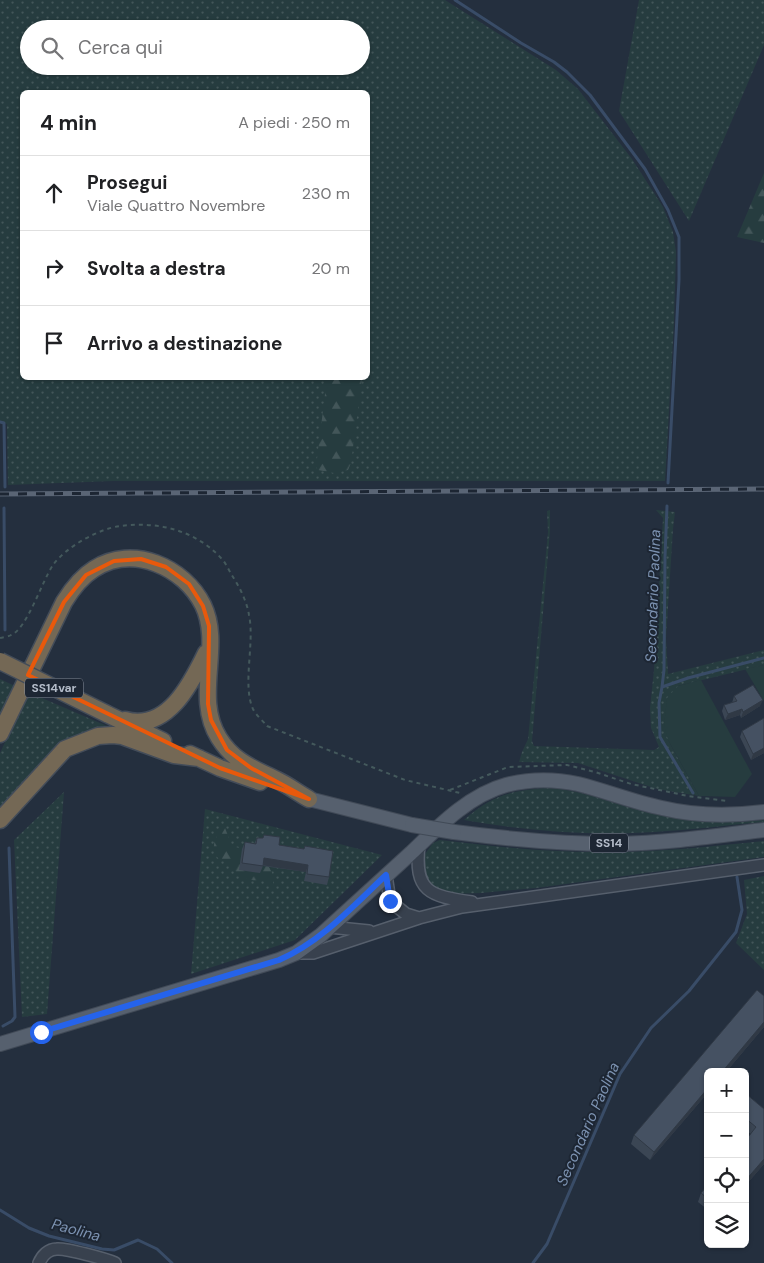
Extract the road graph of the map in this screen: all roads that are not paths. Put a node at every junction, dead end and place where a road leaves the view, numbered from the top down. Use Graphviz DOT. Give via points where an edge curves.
graph roads {
  1 [pos="209,646"];
  2 [pos="0,661"];
  3 [pos="109,715"];
  4 [pos="0,734"];
  5 [pos="199,758"];
  6 [pos="309,799"];
  7 [pos="764,812"];
  8 [pos="0,820"];
  9 [pos="764,830"];
  10 [pos="419,845"];
  11 [pos="764,865"];
  12 [pos="386,875"];
  13 [pos="483,904"];
  14 [pos="419,918"];
  15 [pos="329,927"];
  16 [pos="378,931"];
  17 [pos="296,953"];
  18 [pos="0,1044"];
  19 [pos="39,1263"];
  20 [pos="115,1263"];
  1 -- 3 [label="highway" via="188,688 169,710 142,722"];
  1 -- 4 [label="highway" via="204,606 177,573 156,562 141,560 114,561 96,568 78,582 64,602"];
  1 -- 6 [label="highway" via="208,704 218,737 240,762"];
  2 -- 3 [label="highway, SS14var, bridge"];
  3 -- 5 [label="highway, SS14var"];
  5 -- 6 [label="highway, SS14var"];
  5 -- 8 [label="highway" via="174,754 122,736 98,736 65,749"];
  6 -- 9 [label="main road, SS14, bridge" via="412,825 552,842 617,844 673,841"];
  7 -- 10 [label="main road" via="697,814 663,809 579,784 534,781 507,785 477,799"];
  10 -- 12 [label="main road"];
  10 -- 13 [label="street" via="418,872 429,891 444,898"];
  11 -- 13 [label="street"];
  12 -- 14 [label="street" via="390,901 406,914"];
  12 -- 15 [label="main road"];
  13 -- 14 [label="street"];
  14 -- 16 [label="street"];
  15 -- 16 [label="street"];
  15 -- 17 [label="main road"];
  16 -- 17 [label="street" via="314,953"];
  17 -- 18 [label="main road"];
  19 -- 20 [label="street" via="47,1252 57,1248"];
}
